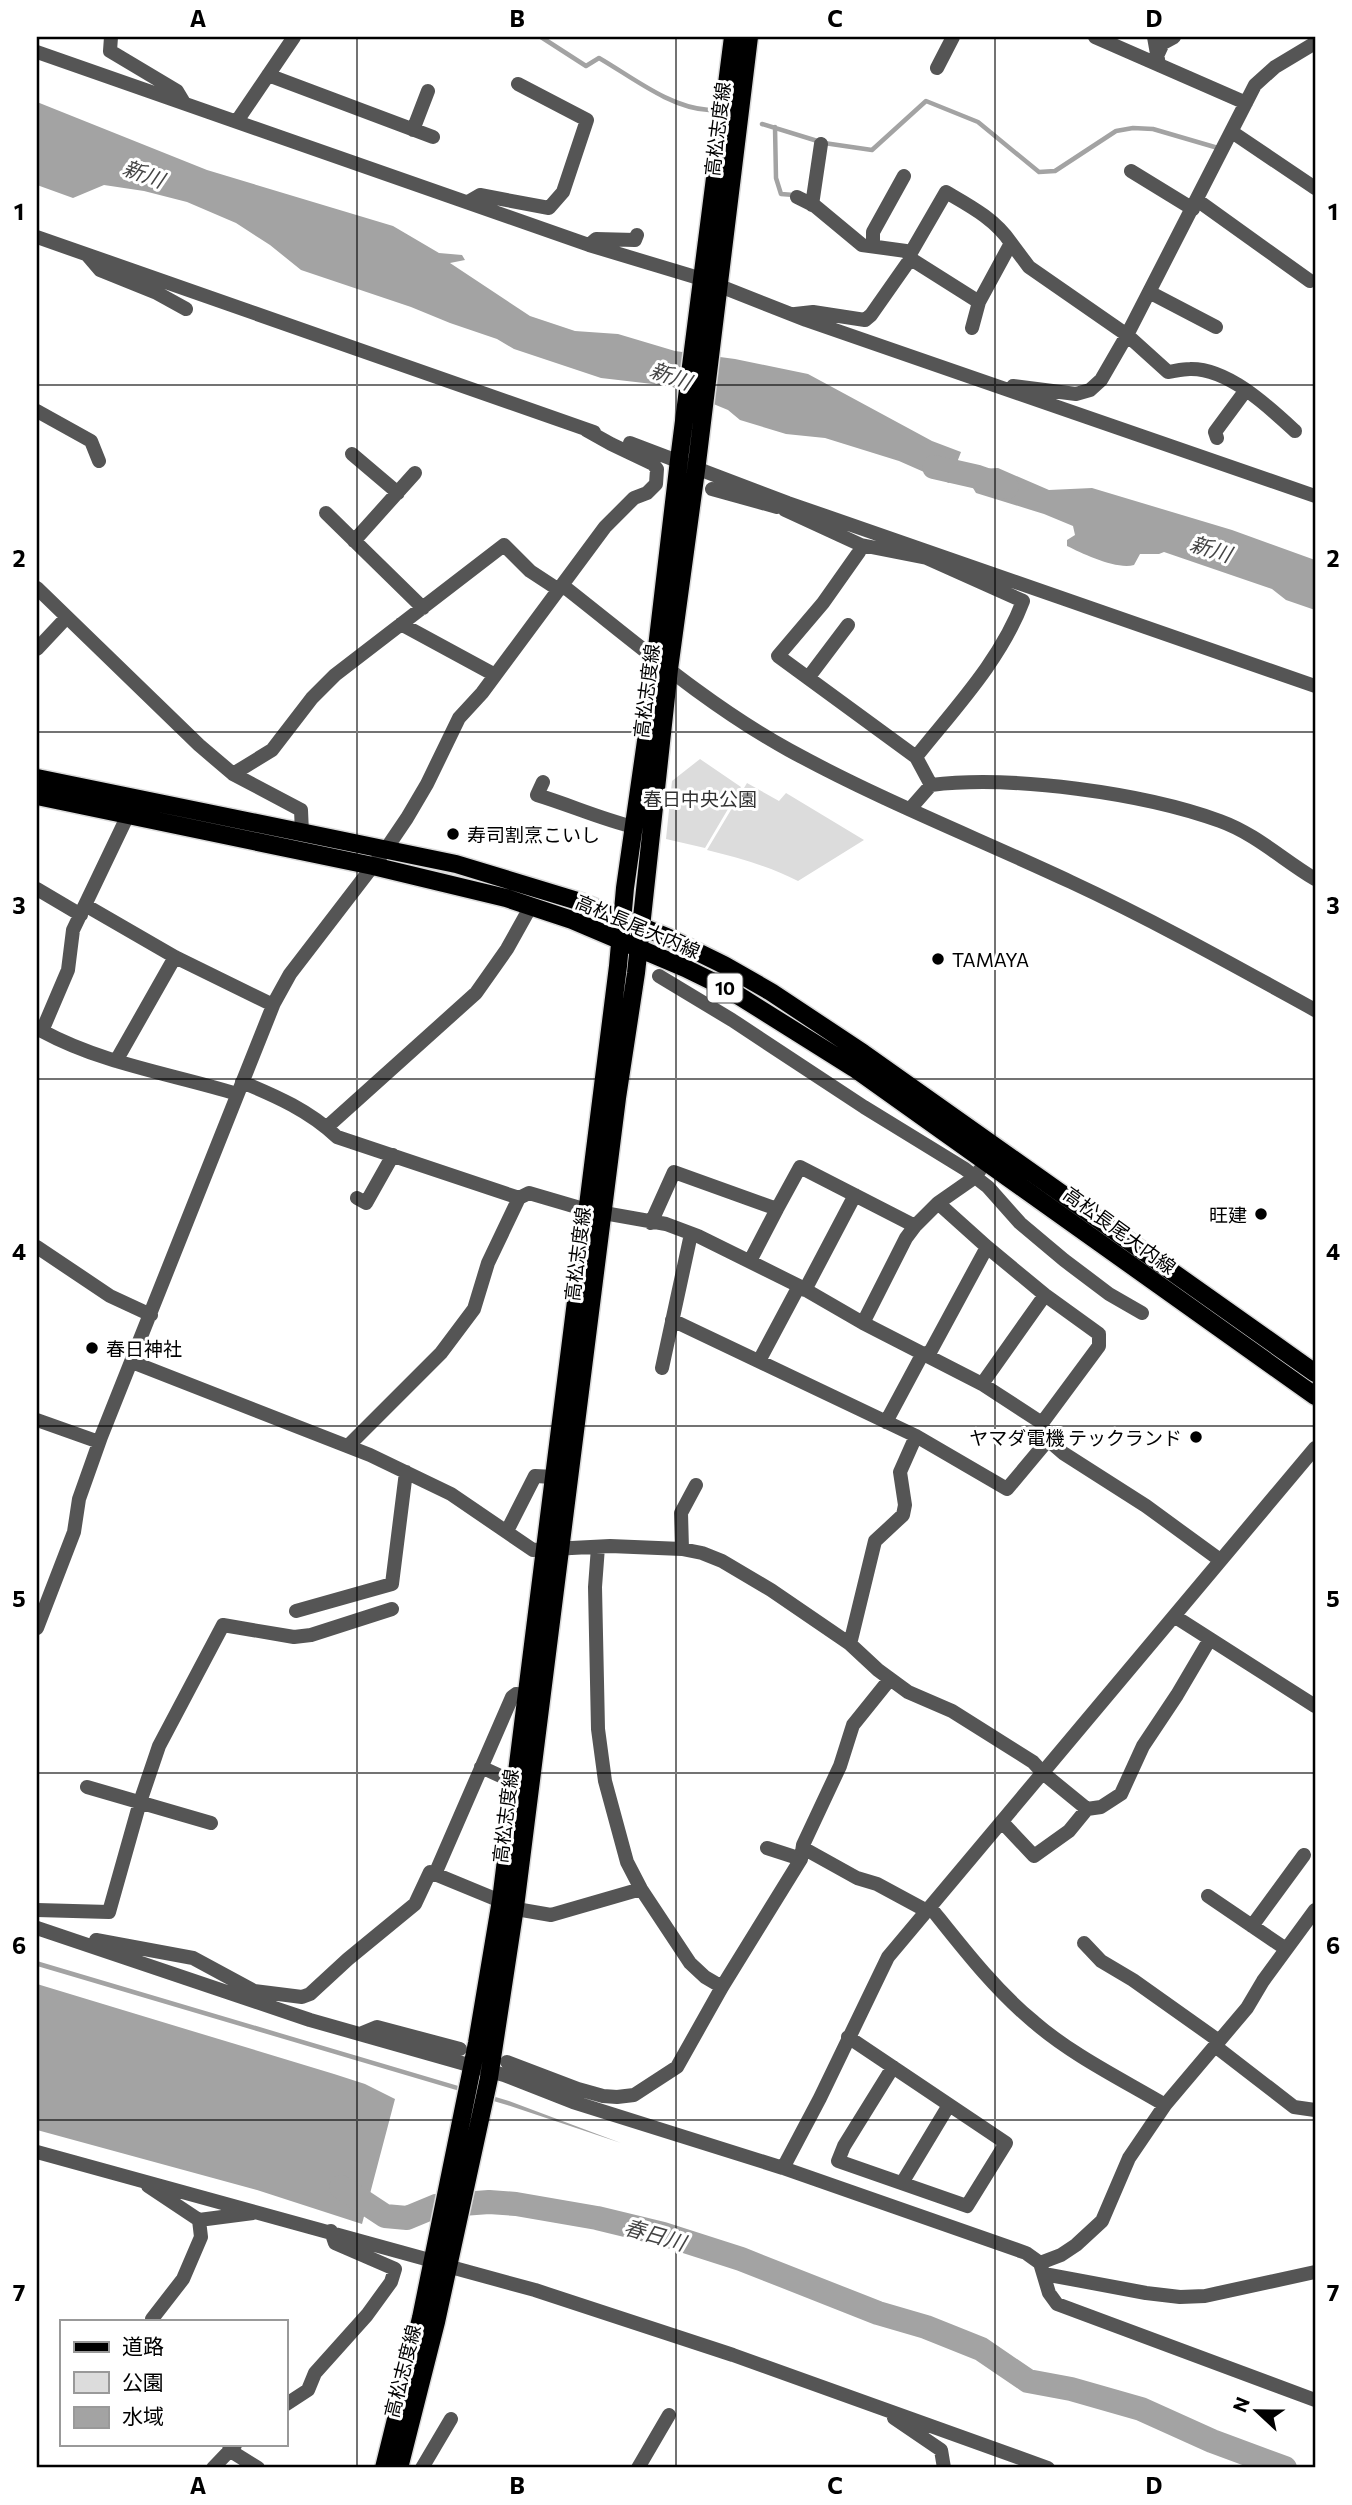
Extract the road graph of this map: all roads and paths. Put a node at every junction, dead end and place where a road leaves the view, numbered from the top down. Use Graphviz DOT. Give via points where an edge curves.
graph roads {
  1 [pos="111,37"];
  2 [pos="294,37"];
  3 [pos="733,37"];
  4 [pos="749,37"];
  5 [pos="953,37"];
  6 [pos="1095,37"];
  7 [pos="1154,37"];
  8 [pos="1174,37"];
  9 [pos="1315,43"];
  10 [pos="37,52"];
  11 [pos="1158,60"];
  12 [pos="937,68"];
  13 [pos="268,75"];
  14 [pos="518,84"];
  15 [pos="428,91"];
  16 [pos="183,102"];
  17 [pos="1246,103"];
  18 [pos="237,121"];
  19 [pos="413,130"];
  20 [pos="1233,132"];
  21 [pos="433,137"];
  22 [pos="821,144"];
  23 [pos="1131,171"];
  24 [pos="904,176"];
  25 [pos="1315,188"];
  26 [pos="796,197"];
  27 [pos="468,202"];
  28 [pos="1195,204"];
  29 [pos="811,205"];
  30 [pos="637,235"];
  31 [pos="37,237"];
  32 [pos="1011,243"];
  33 [pos="589,245"];
  34 [pos="873,245"];
  35 [pos="88,255"];
  36 [pos="910,257"];
  37 [pos="1310,281"];
  38 [pos="709,289"];
  39 [pos="1149,292"];
  40 [pos="979,302"];
  41 [pos="186,309"];
  42 [pos="790,314"];
  43 [pos="1216,327"];
  44 [pos="972,328"];
  45 [pos="1127,335"];
  46 [pos="1002,388"];
  47 [pos="1246,390"];
  48 [pos="37,411"];
  49 [pos="586,430"];
  50 [pos="1295,431"];
  51 [pos="1217,439"];
  52 [pos="352,454"];
  53 [pos="679,458"];
  54 [pos="99,461"];
  55 [pos="697,465"];
  56 [pos="415,473"];
  57 [pos="712,489"];
  58 [pos="398,493"];
  59 [pos="1315,496"];
  60 [pos="786,506"];
  61 [pos="326,513"];
  62 [pos="354,541"];
  63 [pos="861,545"];
  64 [pos="560,587"];
  65 [pos="37,588"];
  66 [pos="423,607"];
  67 [pos="67,617"];
  68 [pos="401,624"];
  69 [pos="848,625"];
  70 [pos="37,649"];
  71 [pos="662,664"];
  72 [pos="495,675"];
  73 [pos="808,678"];
  74 [pos="1315,686"];
  75 [pos="916,757"];
  76 [pos="233,774"];
  77 [pos="37,778"];
  78 [pos="543,782"];
  79 [pos="931,785"];
  80 [pos="37,796"];
  81 [pos="910,809"];
  82 [pos="128,815"];
  83 [pos="634,827"];
  84 [pos="302,833"];
  85 [pos="386,849"];
  86 [pos="373,866"];
  87 [pos="1315,879"];
  88 [pos="37,889"];
  89 [pos="531,906"];
  90 [pos="83,910"];
  91 [pos="622,918"];
  92 [pos="641,927"];
  93 [pos="621,940"];
  94 [pos="638,948"];
  95 [pos="175,957"];
  96 [pos="659,976"];
  97 [pos="273,1005"];
  98 [pos="1315,1010"];
  99 [pos="39,1029"];
  100 [pos="116,1061"];
  101 [pos="240,1088"];
  102 [pos="327,1127"];
  103 [pos="393,1155"];
  104 [pos="993,1155"];
  105 [pos="974,1176"];
  106 [pos="855,1195"];
  107 [pos="357,1198"];
  108 [pos="519,1198"];
  109 [pos="938,1203"];
  110 [pos="777,1209"];
  111 [pos="595,1212"];
  112 [pos="651,1223"];
  113 [pos="915,1226"];
  114 [pos="691,1234"];
  115 [pos="37,1247"];
  116 [pos="987,1247"];
  117 [pos="750,1261"];
  118 [pos="802,1288"];
  119 [pos="1045,1295"];
  120 [pos="1142,1313"];
  121 [pos="151,1315"];
  122 [pos="672,1320"];
  123 [pos="863,1323"];
  124 [pos="926,1355"];
  125 [pos="759,1361"];
  126 [pos="132,1362"];
  127 [pos="662,1367"];
  128 [pos="1315,1373"];
  129 [pos="982,1384"];
  130 [pos="1315,1396"];
  131 [pos="37,1420"];
  132 [pos="886,1422"];
  133 [pos="1042,1423"];
  134 [pos="916,1436"];
  135 [pos="1048,1440"];
  136 [pos="99,1443"];
  137 [pos="348,1446"];
  138 [pos="1315,1448"];
  139 [pos="406,1472"];
  140 [pos="554,1477"];
  141 [pos="696,1485"];
  142 [pos="507,1531"];
  143 [pos="598,1547"];
  144 [pos="553,1549"];
  145 [pos="682,1549"];
  146 [pos="1220,1560"];
  147 [pos="392,1609"];
  148 [pos="296,1611"];
  149 [pos="1174,1616"];
  150 [pos="37,1628"];
  151 [pos="1210,1639"];
  152 [pos="850,1644"];
  153 [pos="890,1679"];
  154 [pos="527,1695"];
  155 [pos="1315,1706"];
  156 [pos="481,1767"];
  157 [pos="1043,1773"];
  158 [pos="516,1778"];
  159 [pos="87,1787"];
  160 [pos="140,1802"];
  161 [pos="1087,1809"];
  162 [pos="1002,1822"];
  163 [pos="211,1823"];
  164 [pos="767,1848"];
  165 [pos="802,1853"];
  166 [pos="1304,1855"];
  167 [pos="435,1874"];
  168 [pos="641,1889"];
  169 [pos="1208,1896"];
  170 [pos="508,1903"];
  171 [pos="928,1909"];
  172 [pos="37,1910"];
  173 [pos="1315,1910"];
  174 [pos="1252,1926"];
  175 [pos="37,1928"];
  176 [pos="73,1939"];
  177 [pos="1084,1943"];
  178 [pos="1286,1949"];
  179 [pos="722,1987"];
  180 [pos="253,1996"];
  181 [pos="360,2034"];
  182 [pos="848,2037"];
  183 [pos="1217,2043"];
  184 [pos="460,2049"];
  185 [pos="506,2062"];
  186 [pos="893,2067"];
  187 [pos="471,2070"];
  188 [pos="489,2074"];
  189 [pos="576,2095"];
  190 [pos="949,2105"];
  191 [pos="1165,2105"];
  192 [pos="1315,2109"];
  193 [pos="37,2152"];
  194 [pos="783,2168"];
  195 [pos="138,2179"];
  196 [pos="902,2183"];
  197 [pos="260,2212"];
  198 [pos="199,2220"];
  199 [pos="331,2231"];
  200 [pos="441,2259"];
  201 [pos="1042,2268"];
  202 [pos="1315,2272"];
  203 [pos="152,2319"];
  204 [pos="1315,2400"];
  205 [pos="287,2404"];
  206 [pos="875,2406"];
  207 [pos="669,2415"];
  208 [pos="451,2419"];
  209 [pos="232,2447"];
  210 [pos="214,2468"];
  211 [pos="258,2468"];
  212 [pos="384,2468"];
  213 [pos="399,2468"];
  214 [pos="422,2468"];
  215 [pos="638,2468"];
  216 [pos="944,2468"];
  217 [pos="1048,2468"];
  1 -- 16 [label="street" via="110,51 177,91"];
  2 -- 13 [label="street"];
  3 -- 38 [label="main road, 高松志度線"];
  4 -- 38 [label="main road, 高松志度線"];
  5 -- 12 [label="street"];
  6 -- 11 [label="street"];
  7 -- 11 [label="street"];
  8 -- 11 [label="street" via="1163,43"];
  9 -- 17 [label="street" via="1275,67 1255,85"];
  10 -- 16 [label="street"];
  11 -- 17 [label="street"];
  13 -- 18 [label="street"];
  13 -- 19 [label="street"];
  14 -- 27 [label="street" via="587,120 563,192 549,208 480,195"];
  15 -- 19 [label="street"];
  16 -- 18 [label="street"];
  17 -- 20 [label="street"];
  18 -- 27 [label="street"];
  19 -- 21 [label="street"];
  20 -- 25 [label="street"];
  20 -- 28 [label="street"];
  22 -- 29 [label="street"];
  23 -- 28 [label="street"];
  24 -- 34 [label="street" via="873,232"];
  26 -- 29 [label="street"];
  27 -- 33 [label="street"];
  28 -- 37 [label="street"];
  28 -- 39 [label="street"];
  29 -- 34 [label="street" via="862,244"];
  30 -- 33 [label="street" via="635,240 596,239"];
  31 -- 35 [label="street"];
  32 -- 36 [label="street" via="991,221 946,192"];
  32 -- 40 [label="street"];
  32 -- 45 [label="street" via="1029,267"];
  33 -- 38 [label="street"];
  34 -- 36 [label="street" via="906,251"];
  35 -- 41 [label="street" via="100,270"];
  35 -- 49 [label="street"];
  36 -- 40 [label="street"];
  36 -- 42 [label="street" via="865,320 813,312"];
  38 -- 42 [label="street"];
  38 -- 53 [label="main road, 高松志度線"];
  38 -- 55 [label="main road, 高松志度線"];
  39 -- 43 [label="street"];
  39 -- 45 [label="street"];
  40 -- 44 [label="street"];
  42 -- 46 [label="street"];
  45 -- 46 [label="street" via="1101,380 1090,390 1076,394"];
  45 -- 47 [label="street" via="1168,372 1208,371"];
  46 -- 59 [label="street"];
  47 -- 50 [label="street"];
  47 -- 51 [label="street" via="1215,432"];
  48 -- 54 [label="street" via="90,440"];
  49 -- 53 [label="street"];
  49 -- 64 [label="street" via="659,470 653,489 634,498 606,527"];
  52 -- 58 [label="street"];
  53 -- 55 [label="street"];
  53 -- 71 [label="main road, 高松志度線"];
  55 -- 60 [label="street"];
  55 -- 71 [label="main road, 高松志度線"];
  56 -- 58 [label="street"];
  57 -- 60 [label="street"];
  58 -- 62 [label="street"];
  60 -- 63 [label="street"];
  60 -- 74 [label="street"];
  61 -- 62 [label="street"];
  62 -- 66 [label="street"];
  63 -- 73 [label="street" via="823,603 778,656"];
  63 -- 75 [label="street" via="927,558 1023,601 1013,627 987,667"];
  64 -- 66 [label="street" via="530,571 504,545"];
  64 -- 71 [label="street"];
  64 -- 72 [label="street"];
  65 -- 67 [label="street"];
  66 -- 68 [label="street"];
  67 -- 70 [label="street"];
  67 -- 76 [label="street"];
  68 -- 72 [label="street"];
  68 -- 76 [label="street" via="335,675 272,750"];
  69 -- 73 [label="street"];
  71 -- 81 [label="street" via="788,750"];
  71 -- 83 [label="main road, 高松志度線"];
  71 -- 92 [label="main road, 高松志度線"];
  72 -- 85 [label="street" via="459,718 427,784"];
  73 -- 75 [label="street"];
  75 -- 79 [label="street"];
  76 -- 84 [label="street" via="301,810"];
  77 -- 84 [label="main road, 高松長尾大内線 / 10"];
  78 -- 83 [label="street" via="537,795"];
  79 -- 81 [label="street"];
  79 -- 87 [label="street" via="1008,783 1156,802 1222,821 1263,842"];
  80 -- 82 [label="main road, 高松長尾大内線 / 10"];
  81 -- 98 [label="street" via="1074,883"];
  82 -- 86 [label="main road, 高松長尾大内線 / 10"];
  82 -- 90 [label="street"];
  83 -- 91 [label="main road, 高松志度線"];
  84 -- 85 [label="main road, 高松長尾大内線 / 10"];
  85 -- 86 [label="street"];
  85 -- 91 [label="main road, 高松長尾大内線 / 10" via="509,879"];
  86 -- 89 [label="main road, 高松長尾大内線 / 10"];
  86 -- 97 [label="street" via="290,974"];
  88 -- 90 [label="street"];
  89 -- 93 [label="main road, 高松長尾大内線 / 10"];
  89 -- 102 [label="street" via="476,993"];
  90 -- 95 [label="street"];
  90 -- 99 [label="street" via="74,930 68,970"];
  91 -- 92 [label="main road, 高松長尾大内線 / 10"];
  91 -- 93 [label="main road, 高松志度線"];
  92 -- 94 [label="main road, 高松志度線"];
  92 -- 104 [label="main road, 高松長尾大内線 / 10" via="771,992"];
  93 -- 94 [label="main road, 高松長尾大内線 / 10"];
  93 -- 111 [label="main road, 高松志度線"];
  94 -- 104 [label="main road, 高松長尾大内線 / 10" via="761,1009"];
  94 -- 111 [label="main road, 高松志度線"];
  95 -- 97 [label="street"];
  95 -- 100 [label="street"];
  96 -- 105 [label="street"];
  97 -- 101 [label="street"];
  99 -- 100 [label="street" via="72,1047"];
  100 -- 101 [label="street"];
  101 -- 102 [label="street" via="282,1098"];
  101 -- 121 [label="street"];
  102 -- 103 [label="street" via="337,1137"];
  103 -- 107 [label="street" via="366,1203"];
  103 -- 108 [label="street"];
  104 -- 105 [label="street"];
  104 -- 128 [label="main road, 高松長尾大内線 / 10"];
  104 -- 130 [label="main road, 高松長尾大内線 / 10"];
  105 -- 109 [label="street"];
  105 -- 120 [label="street" via="1064,1260"];
  106 -- 110 [label="street" via="800,1167"];
  106 -- 113 [label="street"];
  106 -- 118 [label="street"];
  108 -- 111 [label="street" via="529,1193"];
  108 -- 137 [label="street" via="488,1263 474,1309 441,1353"];
  109 -- 113 [label="street"];
  109 -- 116 [label="street"];
  110 -- 112 [label="street" via="674,1172"];
  110 -- 117 [label="street"];
  111 -- 112 [label="street"];
  111 -- 140 [label="main road, 高松志度線"];
  111 -- 144 [label="main road, 高松志度線"];
  112 -- 114 [label="street"];
  113 -- 123 [label="street"];
  114 -- 117 [label="street"];
  114 -- 122 [label="street"];
  115 -- 121 [label="street" via="110,1296"];
  116 -- 119 [label="street"];
  116 -- 124 [label="street"];
  117 -- 118 [label="street"];
  118 -- 123 [label="street"];
  118 -- 125 [label="street"];
  119 -- 129 [label="street"];
  119 -- 133 [label="street" via="1099,1334 1100,1346"];
  121 -- 126 [label="street"];
  122 -- 125 [label="street"];
  122 -- 127 [label="street"];
  123 -- 124 [label="street"];
  124 -- 129 [label="street"];
  124 -- 132 [label="street"];
  125 -- 132 [label="street"];
  126 -- 136 [label="street"];
  126 -- 137 [label="street"];
  129 -- 133 [label="street"];
  131 -- 136 [label="street"];
  132 -- 134 [label="street"];
  133 -- 135 [label="street"];
  134 -- 135 [label="street" via="1007,1489"];
  134 -- 152 [label="street" via="900,1472 903,1515 875,1541"];
  135 -- 146 [label="street"];
  136 -- 150 [label="street" via="79,1499 74,1532"];
  137 -- 139 [label="street"];
  138 -- 146 [label="street"];
  139 -- 142 [label="street" via="451,1494"];
  139 -- 148 [label="street" via="392,1584"];
  140 -- 142 [label="street" via="535,1476"];
  140 -- 144 [label="main road, 高松志度線"];
  141 -- 145 [label="street" via="681,1513"];
  142 -- 144 [label="street" via="533,1550"];
  143 -- 144 [label="street"];
  143 -- 145 [label="street"];
  143 -- 168 [label="street" via="598,1729 605,1782 623,1849"];
  144 -- 154 [label="main road, 高松志度線"];
  144 -- 170 [label="main road, 高松志度線"];
  145 -- 152 [label="street" via="722,1561"];
  146 -- 149 [label="street"];
  147 -- 160 [label="street" via="294,1637 223,1625 159,1745"];
  149 -- 151 [label="street"];
  149 -- 157 [label="street"];
  151 -- 155 [label="street"];
  151 -- 161 [label="street" via="1143,1746 1121,1794 1101,1807"];
  152 -- 153 [label="street"];
  153 -- 157 [label="street" via="952,1711"];
  153 -- 165 [label="street" via="853,1725 841,1766"];
  154 -- 156 [label="street" via="512,1698"];
  154 -- 158 [label="main road, 高松志度線"];
  156 -- 158 [label="street"];
  156 -- 167 [label="street"];
  157 -- 161 [label="street"];
  157 -- 162 [label="street"];
  158 -- 170 [label="main road, 高松志度線"];
  159 -- 160 [label="street"];
  160 -- 163 [label="street"];
  160 -- 172 [label="street" via="109,1912"];
  161 -- 162 [label="street" via="1069,1831 1034,1856"];
  162 -- 171 [label="street"];
  164 -- 165 [label="street"];
  165 -- 171 [label="street"];
  165 -- 179 [label="street"];
  166 -- 174 [label="street"];
  167 -- 170 [label="street"];
  167 -- 180 [label="street" via="430,1872 415,1904 310,1994"];
  168 -- 170 [label="street" via="551,1915"];
  168 -- 179 [label="street" via="690,1963"];
  169 -- 174 [label="street"];
  170 -- 187 [label="main road, 高松志度線"];
  170 -- 188 [label="main road, 高松志度線"];
  171 -- 182 [label="street" via="888,1957"];
  171 -- 191 [label="street" via="1034,2023"];
  173 -- 178 [label="street"];
  174 -- 178 [label="street"];
  175 -- 176 [label="street"];
  176 -- 180 [label="street"];
  176 -- 180 [label="street" via="102,1940 193,1958"];
  177 -- 183 [label="street" via="1101,1961"];
  178 -- 183 [label="street"];
  179 -- 189 [label="street" via="677,2067 634,2095"];
  180 -- 181 [label="street"];
  181 -- 184 [label="street" via="377,2027"];
  181 -- 187 [label="street"];
  182 -- 186 [label="street"];
  182 -- 194 [label="street"];
  183 -- 191 [label="street"];
  183 -- 192 [label="street" via="1294,2107"];
  185 -- 189 [label="street"];
  186 -- 190 [label="street"];
  186 -- 196 [label="street" via="838,2161"];
  187 -- 188 [label="street"];
  187 -- 200 [label="main road, 高松志度線"];
  188 -- 189 [label="street"];
  188 -- 200 [label="main road, 高松志度線"];
  189 -- 194 [label="street"];
  190 -- 196 [label="street"];
  190 -- 196 [label="street" via="1006,2143 967,2206"];
  191 -- 201 [label="street" via="1129,2158 1102,2221"];
  193 -- 195 [label="street"];
  194 -- 201 [label="street" via="1026,2253"];
  195 -- 197 [label="street"];
  195 -- 198 [label="street"];
  197 -- 198 [label="street"];
  197 -- 199 [label="street"];
  198 -- 203 [label="street" via="201,2237 183,2279"];
  199 -- 200 [label="street"];
  199 -- 205 [label="street" via="335,2244 395,2269 391,2282 315,2373 308,2390"];
  200 -- 206 [label="street"];
  200 -- 212 [label="main road, 高松志度線"];
  200 -- 213 [label="main road, 高松志度線" via="423,2376"];
  201 -- 202 [label="street" via="1180,2297 1205,2296"];
  201 -- 204 [label="street" via="1057,2304"];
  206 -- 216 [label="street" via="941,2450"];
  206 -- 217 [label="street"];
  207 -- 215 [label="street"];
  208 -- 214 [label="street"];
  209 -- 210 [label="street"];
  209 -- 211 [label="street"];
}
